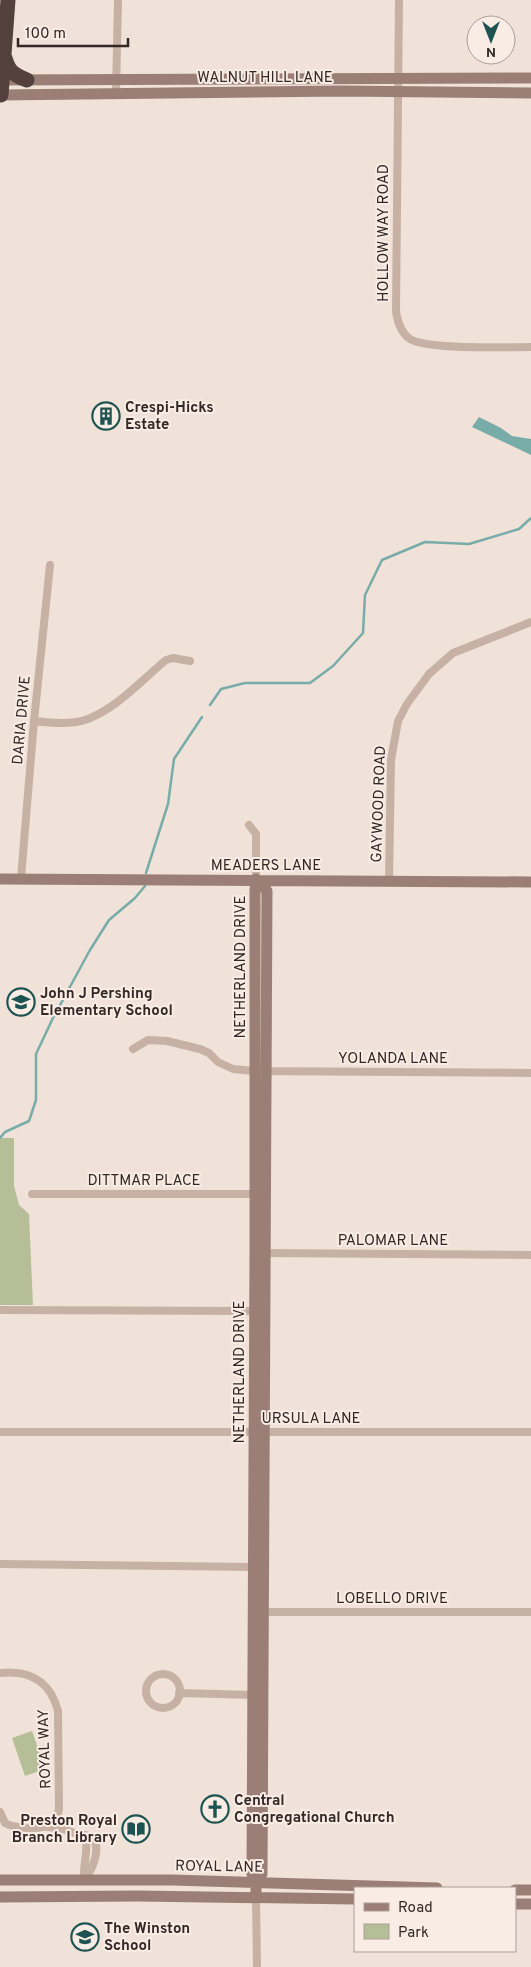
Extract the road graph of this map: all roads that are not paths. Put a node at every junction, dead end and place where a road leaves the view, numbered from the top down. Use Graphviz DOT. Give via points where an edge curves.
graph roads {
  1 [pos="8,0"];
  2 [pos="118,0"];
  3 [pos="399,0"];
  4 [pos="4,53"];
  5 [pos="398,77"];
  6 [pos="531,78"];
  7 [pos="116,79"];
  8 [pos="27,80"];
  9 [pos="1,87"];
  10 [pos="398,92"];
  11 [pos="116,93"];
  12 [pos="531,93"];
  13 [pos="531,347"];
  14 [pos="50,565"];
  15 [pos="531,622"];
  16 [pos="190,661"];
  17 [pos="34,722"];
  18 [pos="249,824"];
  19 [pos="0,878"];
  20 [pos="21,878"];
  21 [pos="256,880"];
  22 [pos="389,880"];
  23 [pos="531,882"];
  24 [pos="133,1049"];
  25 [pos="260,1071"];
  26 [pos="531,1073"];
  27 [pos="32,1194"];
  28 [pos="255,1194"];
  29 [pos="260,1253"];
  30 [pos="531,1255"];
  31 [pos="0,1310"];
  32 [pos="254,1310"];
  33 [pos="260,1342"];
  34 [pos="259,1431"];
  35 [pos="0,1432"];
  36 [pos="531,1432"];
  37 [pos="259,1521"];
  38 [pos="0,1564"];
  39 [pos="254,1567"];
  40 [pos="258,1612"];
  41 [pos="531,1612"];
  42 [pos="0,1673"];
  43 [pos="179,1693"];
  44 [pos="258,1695"];
  45 [pos="0,1812"];
  46 [pos="45,1827"];
  47 [pos="84,1879"];
  48 [pos="0,1880"];
  49 [pos="172,1880"];
  50 [pos="256,1881"];
  51 [pos="379,1887"];
  52 [pos="516,1890"];
  53 [pos="531,1890"];
  54 [pos="83,1896"];
  55 [pos="170,1896"];
  56 [pos="0,1897"];
  57 [pos="256,1897"];
  58 [pos="354,1900"];
  59 [pos="516,1904"];
  60 [pos="531,1904"];
  61 [pos="257,1967"];
  1 -- 4 [label="highway"];
  2 -- 7 [label="street"];
  3 -- 5 [label="street, HOLLOW WAY ROAD"];
  4 -- 8 [label="highway" via="13,75"];
  4 -- 9 [label="highway"];
  5 -- 6 [label="main road, WALNUT HILL LANE"];
  5 -- 7 [label="main road, WALNUT HILL LANE"];
  5 -- 10 [label="street, HOLLOW WAY ROAD"];
  7 -- 8 [label="main road, WALNUT HILL LANE"];
  7 -- 11 [label="street"];
  8 -- 9 [label="main road, WALNUT HILL LANE"];
  9 -- 11 [label="main road, WALNUT HILL LANE"];
  10 -- 11 [label="main road, WALNUT HILL LANE"];
  10 -- 12 [label="main road, WALNUT HILL LANE"];
  10 -- 13 [label="street, HOLLOW WAY ROAD" via="396,312 402,331 409,338 426,345"];
  14 -- 17 [label="street, DARIA DRIVE"];
  15 -- 22 [label="street, GAYWOOD ROAD" via="453,653 429,674 407,704 398,721 391,760"];
  16 -- 17 [label="street" via="166,660 112,706 88,719 63,723"];
  17 -- 20 [label="street, DARIA DRIVE"];
  18 -- 21 [label="street" via="256,834"];
  19 -- 20 [label="main road, MEADERS LANE"];
  20 -- 21 [label="main road, MEADERS LANE"];
  21 -- 22 [label="main road, MEADERS LANE"];
  21 -- 25 [label="main road, NETHERLAND DRIVE"];
  22 -- 23 [label="main road, MEADERS LANE"];
  24 -- 25 [label="street, YOLANDA LANE" via="148,1040 167,1041 200,1049 233,1069"];
  25 -- 26 [label="street, YOLANDA LANE"];
  25 -- 28 [label="main road, NETHERLAND DRIVE"];
  25 -- 29 [label="main road, NETHERLAND DRIVE"];
  27 -- 28 [label="street, DITTMAR PLACE"];
  28 -- 29 [label="main road, NETHERLAND DRIVE"];
  29 -- 30 [label="street, PALOMAR LANE"];
  29 -- 32 [label="main road, NETHERLAND DRIVE"];
  29 -- 33 [label="main road, NETHERLAND DRIVE"];
  31 -- 32 [label="street"];
  32 -- 33 [label="main road, NETHERLAND DRIVE"];
  33 -- 34 [label="main road, NETHERLAND DRIVE"];
  34 -- 35 [label="street, URSULA LANE"];
  34 -- 36 [label="street, URSULA LANE"];
  34 -- 37 [label="main road, NETHERLAND DRIVE"];
  37 -- 39 [label="main road, NETHERLAND DRIVE"];
  37 -- 40 [label="main road, NETHERLAND DRIVE"];
  38 -- 39 [label="street"];
  39 -- 40 [label="main road, NETHERLAND DRIVE"];
  40 -- 41 [label="street, LOBELLO DRIVE"];
  40 -- 44 [label="main road, NETHERLAND DRIVE"];
  42 -- 46 [label="street, ROYAL WAY" via="34,1676 54,1696 58,1711 59,1809 58,1817"];
  43 -- 43 [label="street" via="174,1704 164,1708 154,1706 147,1695 148,1685 161,1674 172,1678"];
  43 -- 44 [label="street"];
  44 -- 50 [label="main road, NETHERLAND DRIVE" via="262,1874"];
  45 -- 46 [label="street" via="9,1825"];
  46 -- 47 [label="street" via="58,1827 93,1837 97,1844 91,1871"];
  47 -- 48 [label="main road, ROYAL LANE"];
  47 -- 49 [label="main road, ROYAL LANE"];
  47 -- 54 [label="main road"];
  49 -- 50 [label="main road, ROYAL LANE"];
  49 -- 55 [label="main road"];
  50 -- 51 [label="main road, ROYAL LANE"];
  50 -- 57 [label="main road, NETHERLAND DRIVE"];
  52 -- 53 [label="main road"];
  54 -- 55 [label="main road, ROYAL LANE"];
  54 -- 56 [label="main road, ROYAL LANE"];
  55 -- 57 [label="main road, ROYAL LANE"];
  57 -- 58 [label="main road, ROYAL LANE"];
  57 -- 61 [label="street, NETHERLAND DRIVE"];
  59 -- 60 [label="main road"];
}
